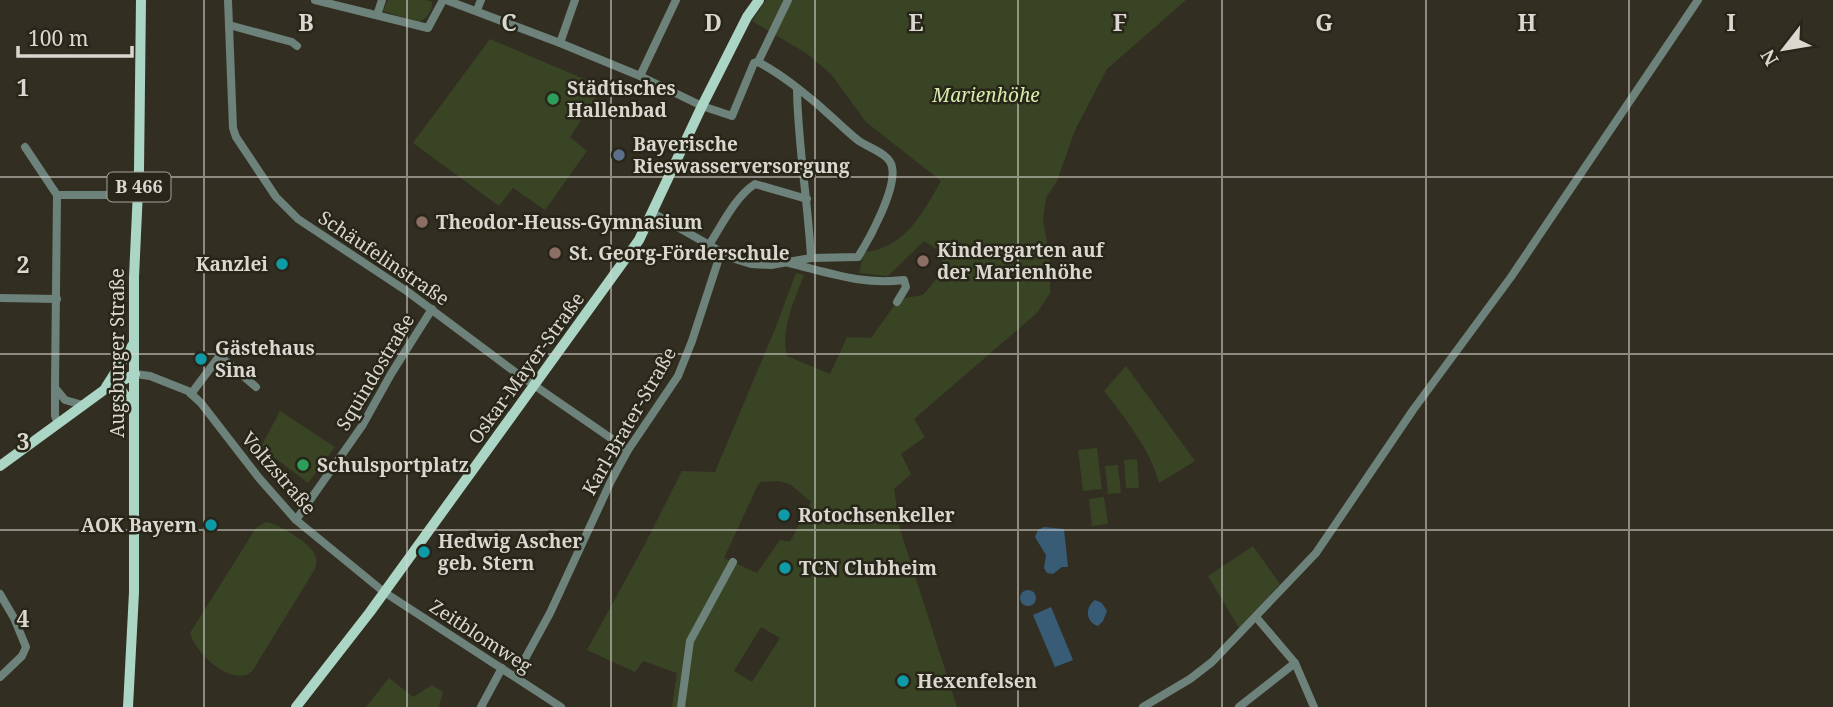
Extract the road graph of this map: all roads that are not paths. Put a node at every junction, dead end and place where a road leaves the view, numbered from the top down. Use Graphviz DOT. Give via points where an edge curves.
graph roads {
  1 [pos="141,0"];
  2 [pos="228,0"];
  3 [pos="315,0"];
  4 [pos="382,0"];
  5 [pos="444,0"];
  6 [pos="481,0"];
  7 [pos="575,0"];
  8 [pos="676,0"];
  9 [pos="759,0"];
  10 [pos="788,0"];
  11 [pos="1698,0"];
  12 [pos="477,10"];
  13 [pos="374,15"];
  14 [pos="229,25"];
  15 [pos="560,43"];
  16 [pos="297,46"];
  17 [pos="758,62"];
  18 [pos="640,76"];
  19 [pos="797,90"];
  20 [pos="702,106"];
  21 [pos="25,147"];
  22 [pos="57,195"];
  23 [pos="138,195"];
  24 [pos="807,199"];
  25 [pos="653,213"];
  26 [pos="709,245"];
  27 [pos="721,251"];
  28 [pos="811,258"];
  29 [pos="786,262"];
  30 [pos="0,298"];
  31 [pos="57,299"];
  32 [pos="897,302"];
  33 [pos="432,309"];
  34 [pos="134,343"];
  35 [pos="135,374"];
  36 [pos="536,386"];
  37 [pos="55,387"];
  38 [pos="256,387"];
  39 [pos="104,390"];
  40 [pos="191,394"];
  41 [pos="83,405"];
  42 [pos="135,410"];
  43 [pos="58,423"];
  44 [pos="628,450"];
  45 [pos="0,466"];
  46 [pos="296,520"];
  47 [pos="733,562"];
  48 [pos="384,592"];
  49 [pos="0,594"];
  50 [pos="1256,617"];
  51 [pos="1295,663"];
  52 [pos="502,668"];
  53 [pos="0,677"];
  54 [pos="515,677"];
  55 [pos="556,706"];
  56 [pos="128,707"];
  57 [pos="296,707"];
  58 [pos="481,707"];
  59 [pos="681,707"];
  60 [pos="1143,707"];
  61 [pos="1239,707"];
  62 [pos="1314,707"];
  1 -- 23 [label="main road, Augsburger Straße / B 466"];
  2 -- 14 [label="street, Schäufelinstraße"];
  3 -- 13 [label="street"];
  4 -- 13 [label="street"];
  5 -- 12 [label="street"];
  5 -- 13 [label="street" via="428,28"];
  6 -- 12 [label="street"];
  7 -- 15 [label="street"];
  8 -- 18 [label="street"];
  9 -- 20 [label="main road, Oskar-Mayer-Straße"];
  10 -- 17 [label="street"];
  11 -- 50 [label="street" via="1326,540"];
  12 -- 15 [label="street"];
  14 -- 16 [label="street"];
  14 -- 33 [label="street, Schäufelinstraße" via="235,136 276,197 302,222"];
  15 -- 18 [label="street"];
  17 -- 19 [label="street"];
  17 -- 20 [label="street" via="733,117"];
  18 -- 20 [label="street"];
  19 -- 24 [label="street"];
  19 -- 28 [label="street" via="859,141 889,159 892,166 885,203 858,257"];
  20 -- 25 [label="main road, Oskar-Mayer-Straße"];
  21 -- 22 [label="street"];
  22 -- 23 [label="street"];
  22 -- 31 [label="street"];
  23 -- 34 [label="main road, Augsburger Straße / B 466"];
  24 -- 26 [label="street" via="755,184"];
  24 -- 28 [label="street"];
  25 -- 26 [label="street"];
  25 -- 36 [label="main road, Oskar-Mayer-Straße" via="639,240"];
  26 -- 27 [label="street"];
  27 -- 29 [label="street" via="751,264"];
  27 -- 44 [label="street, Karl-Brater-Straße" via="678,376"];
  28 -- 29 [label="street"];
  29 -- 32 [label="street" via="868,282 904,280 906,287"];
  30 -- 31 [label="street"];
  31 -- 37 [label="street"];
  33 -- 36 [label="street, Schäufelinstraße"];
  33 -- 46 [label="street, Squindostraße" via="362,426"];
  34 -- 35 [label="main road, Augsburger Straße / B 466"];
  34 -- 39 [label="main road"];
  35 -- 39 [label="main road"];
  35 -- 40 [label="street, Voltzstraße" via="177,384"];
  35 -- 42 [label="main road, Augsburger Straße"];
  36 -- 44 [label="street, Schäufelinstraße"];
  36 -- 48 [label="main road, Oskar-Mayer-Straße"];
  37 -- 41 [label="street" via="62,398"];
  37 -- 43 [label="street"];
  38 -- 40 [label="street" via="221,357"];
  39 -- 41 [label="main road"];
  39 -- 42 [label="main road" via="122,391"];
  40 -- 46 [label="street, Voltzstraße"];
  41 -- 43 [label="main road"];
  42 -- 56 [label="main road, Augsburger Straße"];
  43 -- 45 [label="main road"];
  44 -- 54 [label="street, Karl-Brater-Straße"];
  46 -- 48 [label="street, Voltzstraße"];
  47 -- 59 [label="street" via="690,641"];
  48 -- 52 [label="street, Zeitblomweg"];
  48 -- 57 [label="main road, Oskar-Mayer-Straße"];
  49 -- 53 [label="street" via="26,647"];
  50 -- 51 [label="street"];
  50 -- 60 [label="street" via="1190,679"];
  51 -- 61 [label="street"];
  51 -- 62 [label="street"];
  52 -- 54 [label="street, Zeitblomweg"];
  52 -- 58 [label="street"];
  54 -- 55 [label="street, Zeitblomweg"];
}
